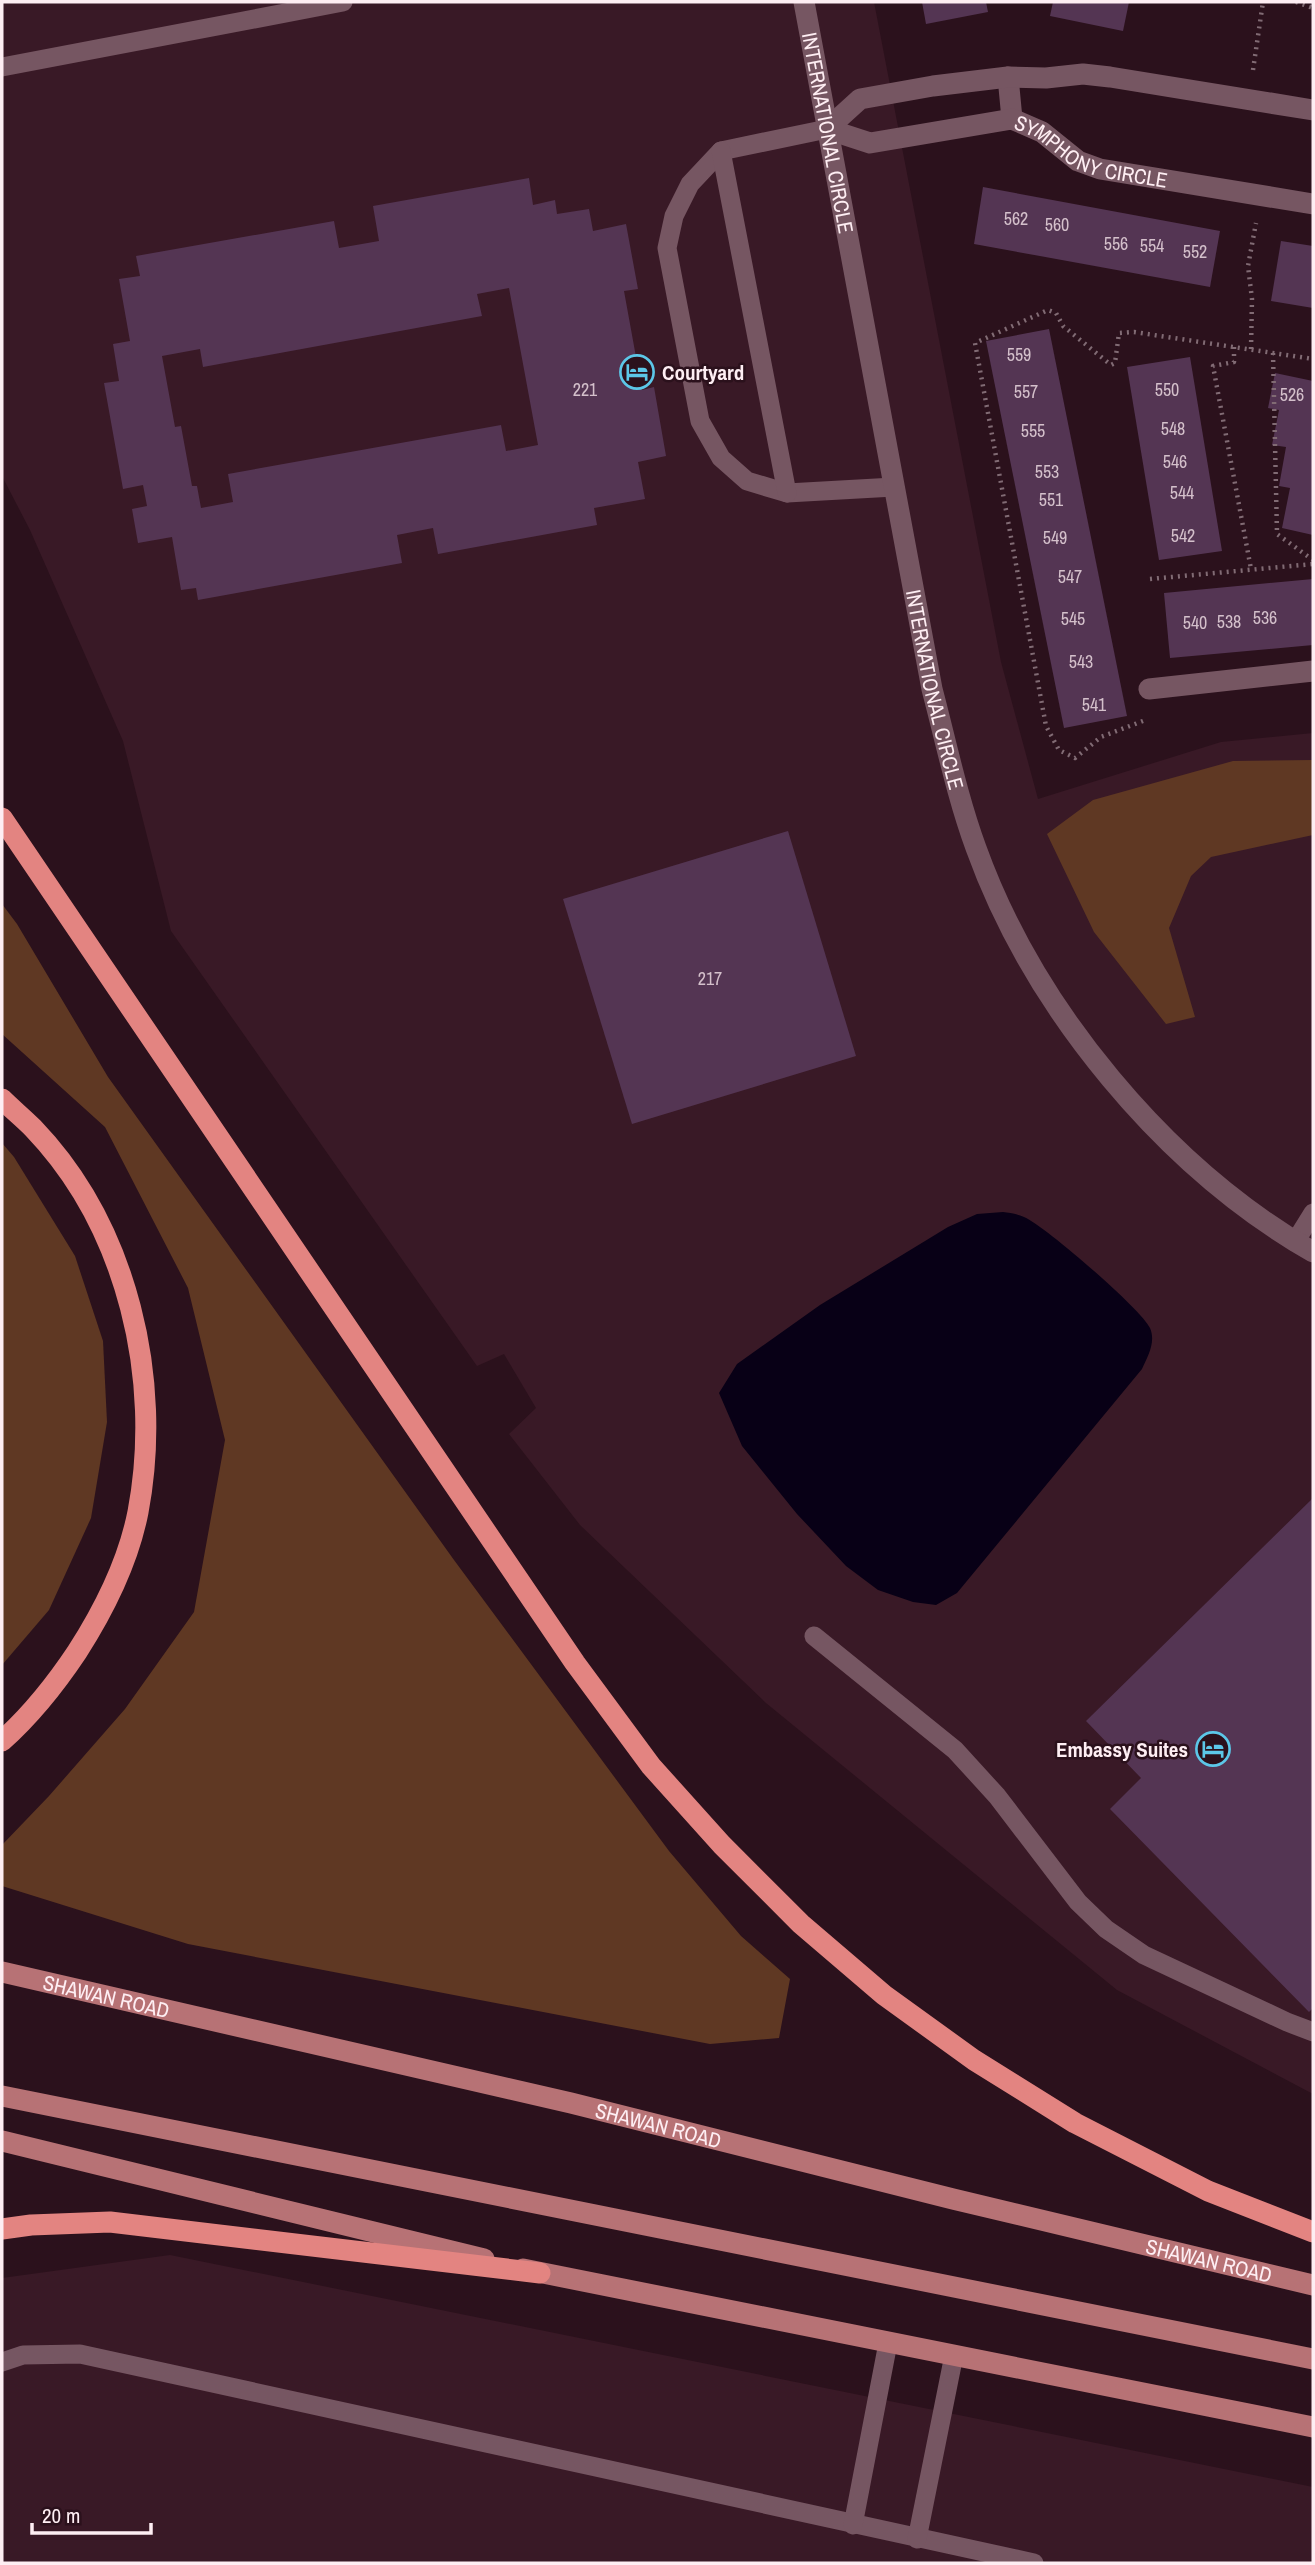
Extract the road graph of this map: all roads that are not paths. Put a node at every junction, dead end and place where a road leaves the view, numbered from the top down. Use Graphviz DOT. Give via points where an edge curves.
graph roads {
  1 [pos="343,2"];
  2 [pos="804,2"];
  3 [pos="2,67"];
  4 [pos="1008,76"];
  5 [pos="1313,110"];
  6 [pos="1012,119"];
  7 [pos="827,129"];
  8 [pos="721,150"];
  9 [pos="1313,204"];
  10 [pos="894,487"];
  11 [pos="787,493"];
  12 [pos="1313,671"];
  13 [pos="1149,689"];
  14 [pos="2,818"];
  15 [pos="2,1099"];
  16 [pos="1313,1213"];
  17 [pos="1304,1247"];
  18 [pos="814,1636"];
  19 [pos="2,1741"];
  20 [pos="2,1972"];
  21 [pos="1313,2032"];
  22 [pos="2,2096"];
  23 [pos="2,2141"];
  24 [pos="2,2229"];
  25 [pos="1313,2232"];
  26 [pos="540,2273"];
  27 [pos="1313,2285"];
  28 [pos="888,2343"];
  29 [pos="954,2355"];
  30 [pos="1313,2358"];
  31 [pos="2,2362"];
  32 [pos="1313,2427"];
  33 [pos="853,2525"];
  34 [pos="917,2539"];
  35 [pos="1034,2563"];
  1 -- 3 [label="lane"];
  2 -- 7 [label="street, INTERNATIONAL CIRCLE"];
  4 -- 5 [label="street" via="1083,74"];
  4 -- 6 [label="street"];
  4 -- 7 [label="street" via="860,99"];
  6 -- 7 [label="street, SYMPHONY CIRCLE" via="870,143"];
  6 -- 9 [label="street, SYMPHONY CIRCLE" via="1042,132 1078,161 1100,169"];
  7 -- 8 [label="lane"];
  7 -- 10 [label="street, INTERNATIONAL CIRCLE"];
  8 -- 11 [label="lane"];
  8 -- 11 [label="lane" via="690,184 674,216 667,248 700,421 721,458 747,481"];
  10 -- 11 [label="lane"];
  10 -- 17 [label="street, INTERNATIONAL CIRCLE" via="953,775 1004,916 1045,988 1133,1103 1227,1194"];
  12 -- 13 [label="street"];
  14 -- 25 [label="highway" via="575,1663 651,1766 722,1845 801,1924 884,1996 974,2060 1075,2123 1208,2190"];
  15 -- 19 [label="highway" via="68,1171 98,1222 121,1276 146,1390 146,1450 138,1514 121,1570 98,1620 67,1667 26,1720"];
  16 -- 17 [label="lane"];
  18 -- 21 [label="lane" via="955,1750 997,1796 1078,1902 1106,1929 1144,1955"];
  20 -- 27 [label="main road, SHAWAN ROAD" via="571,2103"];
  22 -- 30 [label="main road"];
  23 -- 26 [label="main road"];
  24 -- 26 [label="highway" via="110,2222"];
  26 -- 28 [label="main road"];
  28 -- 29 [label="main road"];
  28 -- 33 [label="lane"];
  29 -- 32 [label="main road"];
  29 -- 34 [label="lane"];
  31 -- 33 [label="lane" via="23,2355 80,2354"];
  33 -- 34 [label="lane"];
  34 -- 35 [label="lane"];
}
